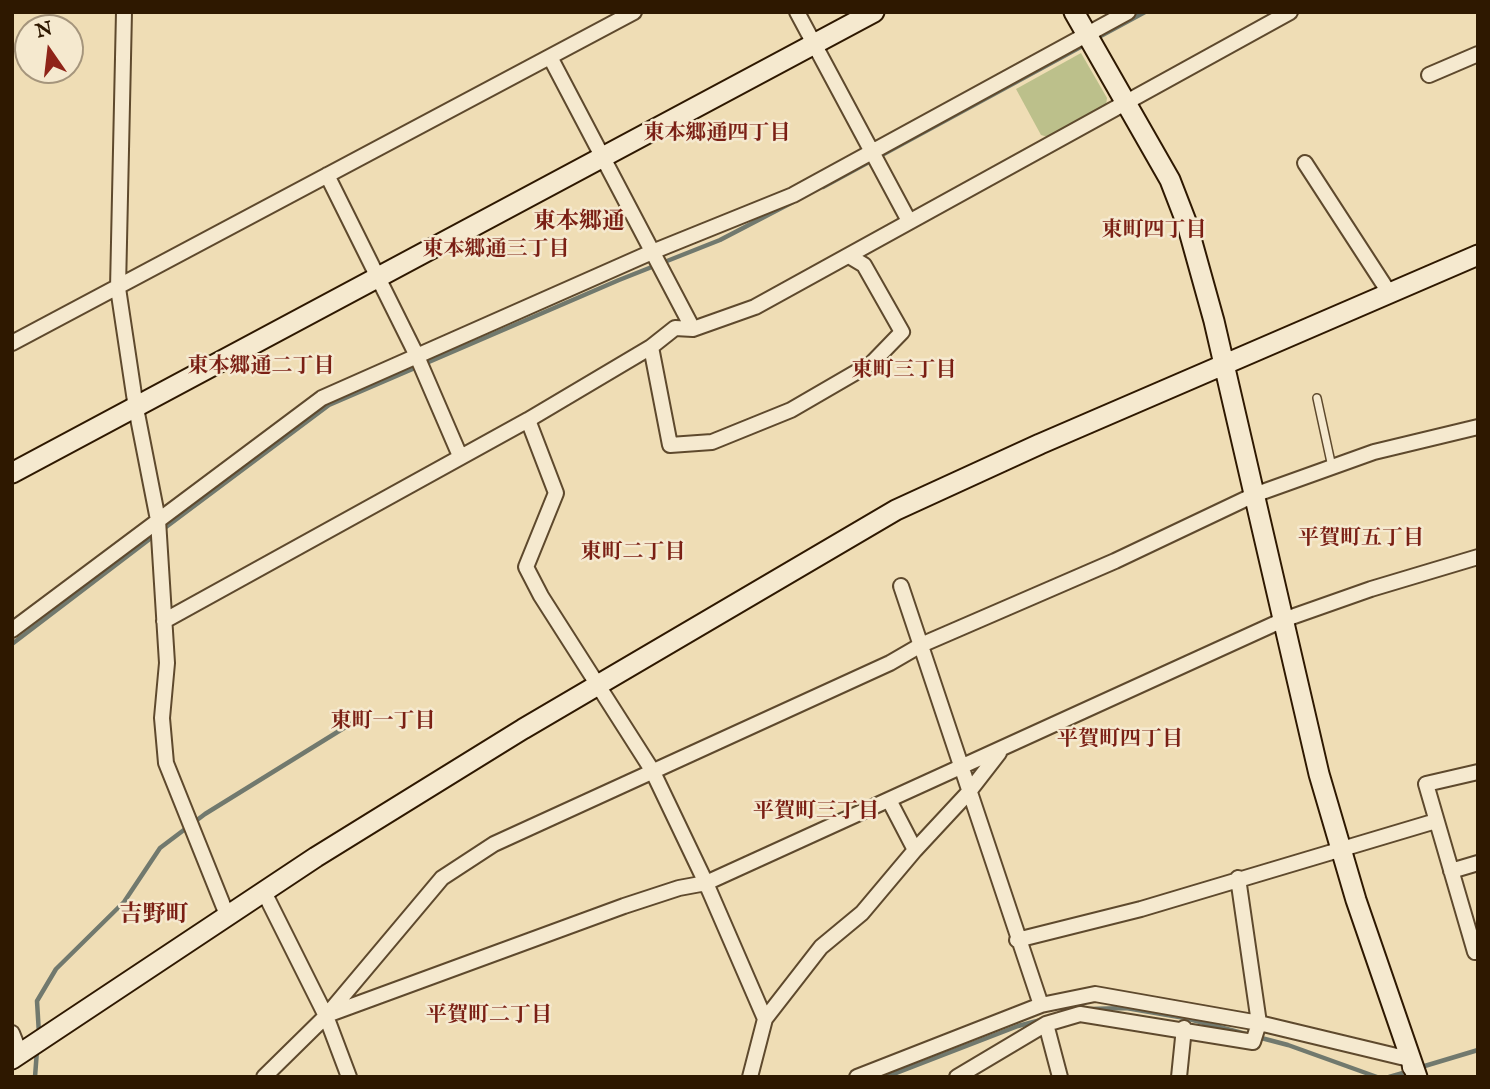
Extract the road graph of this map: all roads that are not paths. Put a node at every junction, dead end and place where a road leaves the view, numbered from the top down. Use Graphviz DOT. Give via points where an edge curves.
graph roads {
  1 [pos="124,12"];
  2 [pos="634,12"];
  3 [pos="797,12"];
  4 [pos="874,12"];
  5 [pos="1074,12"];
  6 [pos="1128,12"];
  7 [pos="1290,12"];
  8 [pos="1087,35"];
  9 [pos="814,45"];
  10 [pos="1478,54"];
  11 [pos="550,57"];
  12 [pos="1429,75"];
  13 [pos="1124,101"];
  14 [pos="870,151"];
  15 [pos="603,159"];
  16 [pos="1305,163"];
  17 [pos="327,175"];
  18 [pos="909,221"];
  19 [pos="652,252"];
  20 [pos="849,256"];
  21 [pos="1478,256"];
  22 [pos="377,278"];
  23 [pos="118,288"];
  24 [pos="1390,294"];
  25 [pos="693,329"];
  26 [pos="12,343"];
  27 [pos="651,347"];
  28 [pos="416,354"];
  29 [pos="1224,367"];
  30 [pos="1317,398"];
  31 [pos="136,408"];
  32 [pos="527,420"];
  33 [pos="1478,426"];
  34 [pos="460,456"];
  35 [pos="1332,467"];
  36 [pos="12,473"];
  37 [pos="1254,495"];
  38 [pos="158,521"];
  39 [pos="1478,557"];
  40 [pos="901,586"];
  41 [pos="1283,620"];
  42 [pos="164,621"];
  43 [pos="12,630"];
  44 [pos="921,645"];
  45 [pos="599,685"];
  46 [pos="1000,751"];
  47 [pos="961,769"];
  48 [pos="652,770"];
  49 [pos="1478,772"];
  50 [pos="968,793"];
  51 [pos="889,800"];
  52 [pos="1436,821"];
  53 [pos="1340,849"];
  54 [pos="915,850"];
  55 [pos="1478,863"];
  56 [pos="1451,871"];
  57 [pos="1238,878"];
  58 [pos="706,883"];
  59 [pos="263,891"];
  60 [pos="226,915"];
  61 [pos="1017,940"];
  62 [pos="1478,951"];
  63 [pos="1041,1006"];
  64 [pos="326,1016"];
  65 [pos="765,1019"];
  66 [pos="1259,1023"];
  67 [pos="1046,1024"];
  68 [pos="1184,1028"];
  69 [pos="12,1034"];
  70 [pos="16,1056"];
  71 [pos="1412,1071"];
  72 [pos="264,1077"];
  73 [pos="349,1077"];
  74 [pos="750,1077"];
  75 [pos="857,1077"];
  76 [pos="957,1077"];
  77 [pos="1060,1077"];
  78 [pos="1179,1077"];
  1 -- 23 [label="street"];
  2 -- 11 [label="street"];
  3 -- 9 [label="street"];
  4 -- 9 [label="street"];
  5 -- 8 [label="street"];
  6 -- 8 [label="street"];
  7 -- 13 [label="street"];
  8 -- 13 [label="street"];
  8 -- 14 [label="street"];
  9 -- 14 [label="street"];
  9 -- 15 [label="street"];
  10 -- 12 [label="street"];
  11 -- 15 [label="street"];
  11 -- 17 [label="street"];
  13 -- 18 [label="street"];
  13 -- 29 [label="street" via="1170,180 1187,224"];
  14 -- 18 [label="street"];
  14 -- 19 [label="street" via="793,195"];
  15 -- 19 [label="street"];
  15 -- 22 [label="street"];
  16 -- 24 [label="street"];
  17 -- 22 [label="street"];
  17 -- 23 [label="street"];
  18 -- 20 [label="street"];
  19 -- 25 [label="street"];
  19 -- 28 [label="street"];
  20 -- 25 [label="street" via="755,307"];
  20 -- 27 [label="street" via="864,265 902,332 873,363 791,410 712,442 670,445"];
  21 -- 24 [label="street"];
  22 -- 28 [label="street"];
  22 -- 31 [label="street"];
  23 -- 26 [label="street"];
  23 -- 31 [label="street"];
  24 -- 29 [label="street"];
  25 -- 27 [label="street" via="675,328"];
  27 -- 32 [label="street"];
  28 -- 34 [label="street"];
  28 -- 38 [label="street" via="322,398"];
  29 -- 37 [label="street"];
  29 -- 45 [label="street" via="896,510"];
  30 -- 35 [label="lane"];
  31 -- 36 [label="street"];
  31 -- 38 [label="street"];
  32 -- 34 [label="street"];
  32 -- 45 [label="street" via="556,494 526,567"];
  33 -- 35 [label="street"];
  34 -- 42 [label="street"];
  35 -- 37 [label="street"];
  37 -- 41 [label="street"];
  37 -- 44 [label="street"];
  38 -- 42 [label="street"];
  38 -- 43 [label="street"];
  39 -- 41 [label="street"];
  40 -- 44 [label="street"];
  41 -- 46 [label="street"];
  41 -- 53 [label="street"];
  42 -- 60 [label="street" via="166,763"];
  44 -- 47 [label="street"];
  44 -- 48 [label="street"];
  45 -- 48 [label="street"];
  45 -- 59 [label="street"];
  46 -- 47 [label="street"];
  46 -- 50 [label="street"];
  47 -- 50 [label="street"];
  47 -- 51 [label="street"];
  48 -- 58 [label="street"];
  48 -- 64 [label="street" via="494,845 442,878"];
  49 -- 52 [label="street" via="1426,784"];
  50 -- 54 [label="street"];
  50 -- 61 [label="street"];
  51 -- 54 [label="street"];
  51 -- 58 [label="street"];
  52 -- 53 [label="street"];
  52 -- 56 [label="street"];
  53 -- 57 [label="street"];
  53 -- 71 [label="street"];
  54 -- 65 [label="street" via="862,913 821,947"];
  55 -- 56 [label="street"];
  56 -- 62 [label="street"];
  57 -- 61 [label="street" via="1141,909"];
  57 -- 66 [label="street"];
  58 -- 64 [label="street" via="624,906"];
  58 -- 65 [label="street"];
  59 -- 60 [label="street"];
  59 -- 64 [label="street"];
  60 -- 70 [label="street"];
  61 -- 63 [label="street"];
  63 -- 66 [label="street" via="1095,993"];
  63 -- 75 [label="street"];
  64 -- 72 [label="street"];
  64 -- 73 [label="street"];
  65 -- 74 [label="street"];
  66 -- 68 [label="street" via="1253,1042"];
  66 -- 71 [label="street"];
  67 -- 68 [label="street" via="1080,1014"];
  67 -- 76 [label="street"];
  67 -- 77 [label="street"];
  68 -- 78 [label="street"];
  69 -- 70 [label="street"];
}
